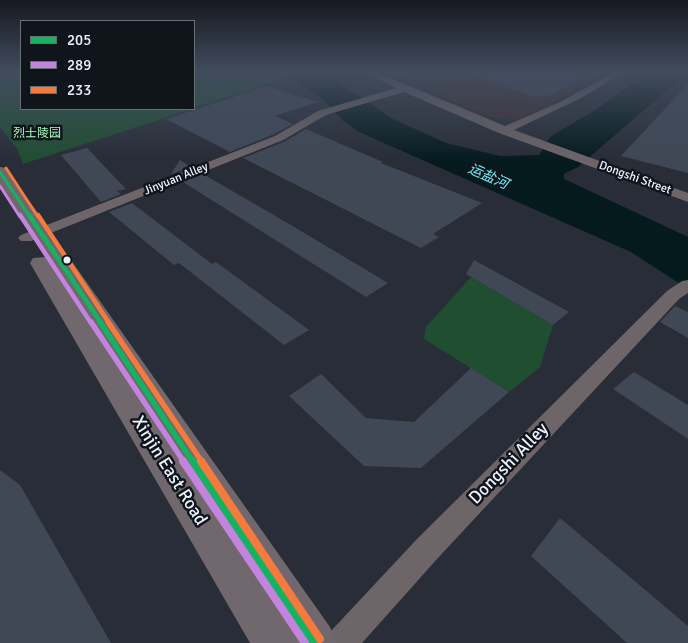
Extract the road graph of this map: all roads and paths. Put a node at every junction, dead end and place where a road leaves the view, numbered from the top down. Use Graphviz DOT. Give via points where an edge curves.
graph roads {
  1 [pos="359,102"];
  2 [pos="435,102"];
  3 [pos="568,102"];
  4 [pos="504,130"];
  5 [pos="0,172"];
  6 [pos="0,196"];
  7 [pos="688,198"];
  8 [pos="33,235"];
  9 [pos="685,287"];
  10 [pos="275,643"];
  11 [pos="314,643"];
  12 [pos="341,643"];
  1 -- 8 [label="street, Jinyuan Alley" via="322,113 279,138"];
  2 -- 4 [label="street, Dongshi Street"];
  3 -- 4 [label="street"];
  4 -- 7 [label="street, Dongshi Street"];
  5 -- 8 [label="main road, Xinjin East Road"];
  6 -- 8 [label="main road, Xinjin East Road"];
  8 -- 10 [label="main road, Xinjin East Road"];
  8 -- 11 [label="main road, Xinjin East Road"];
  9 -- 12 [label="street, Dongshi Alley" via="673,295 440,535"];
}
